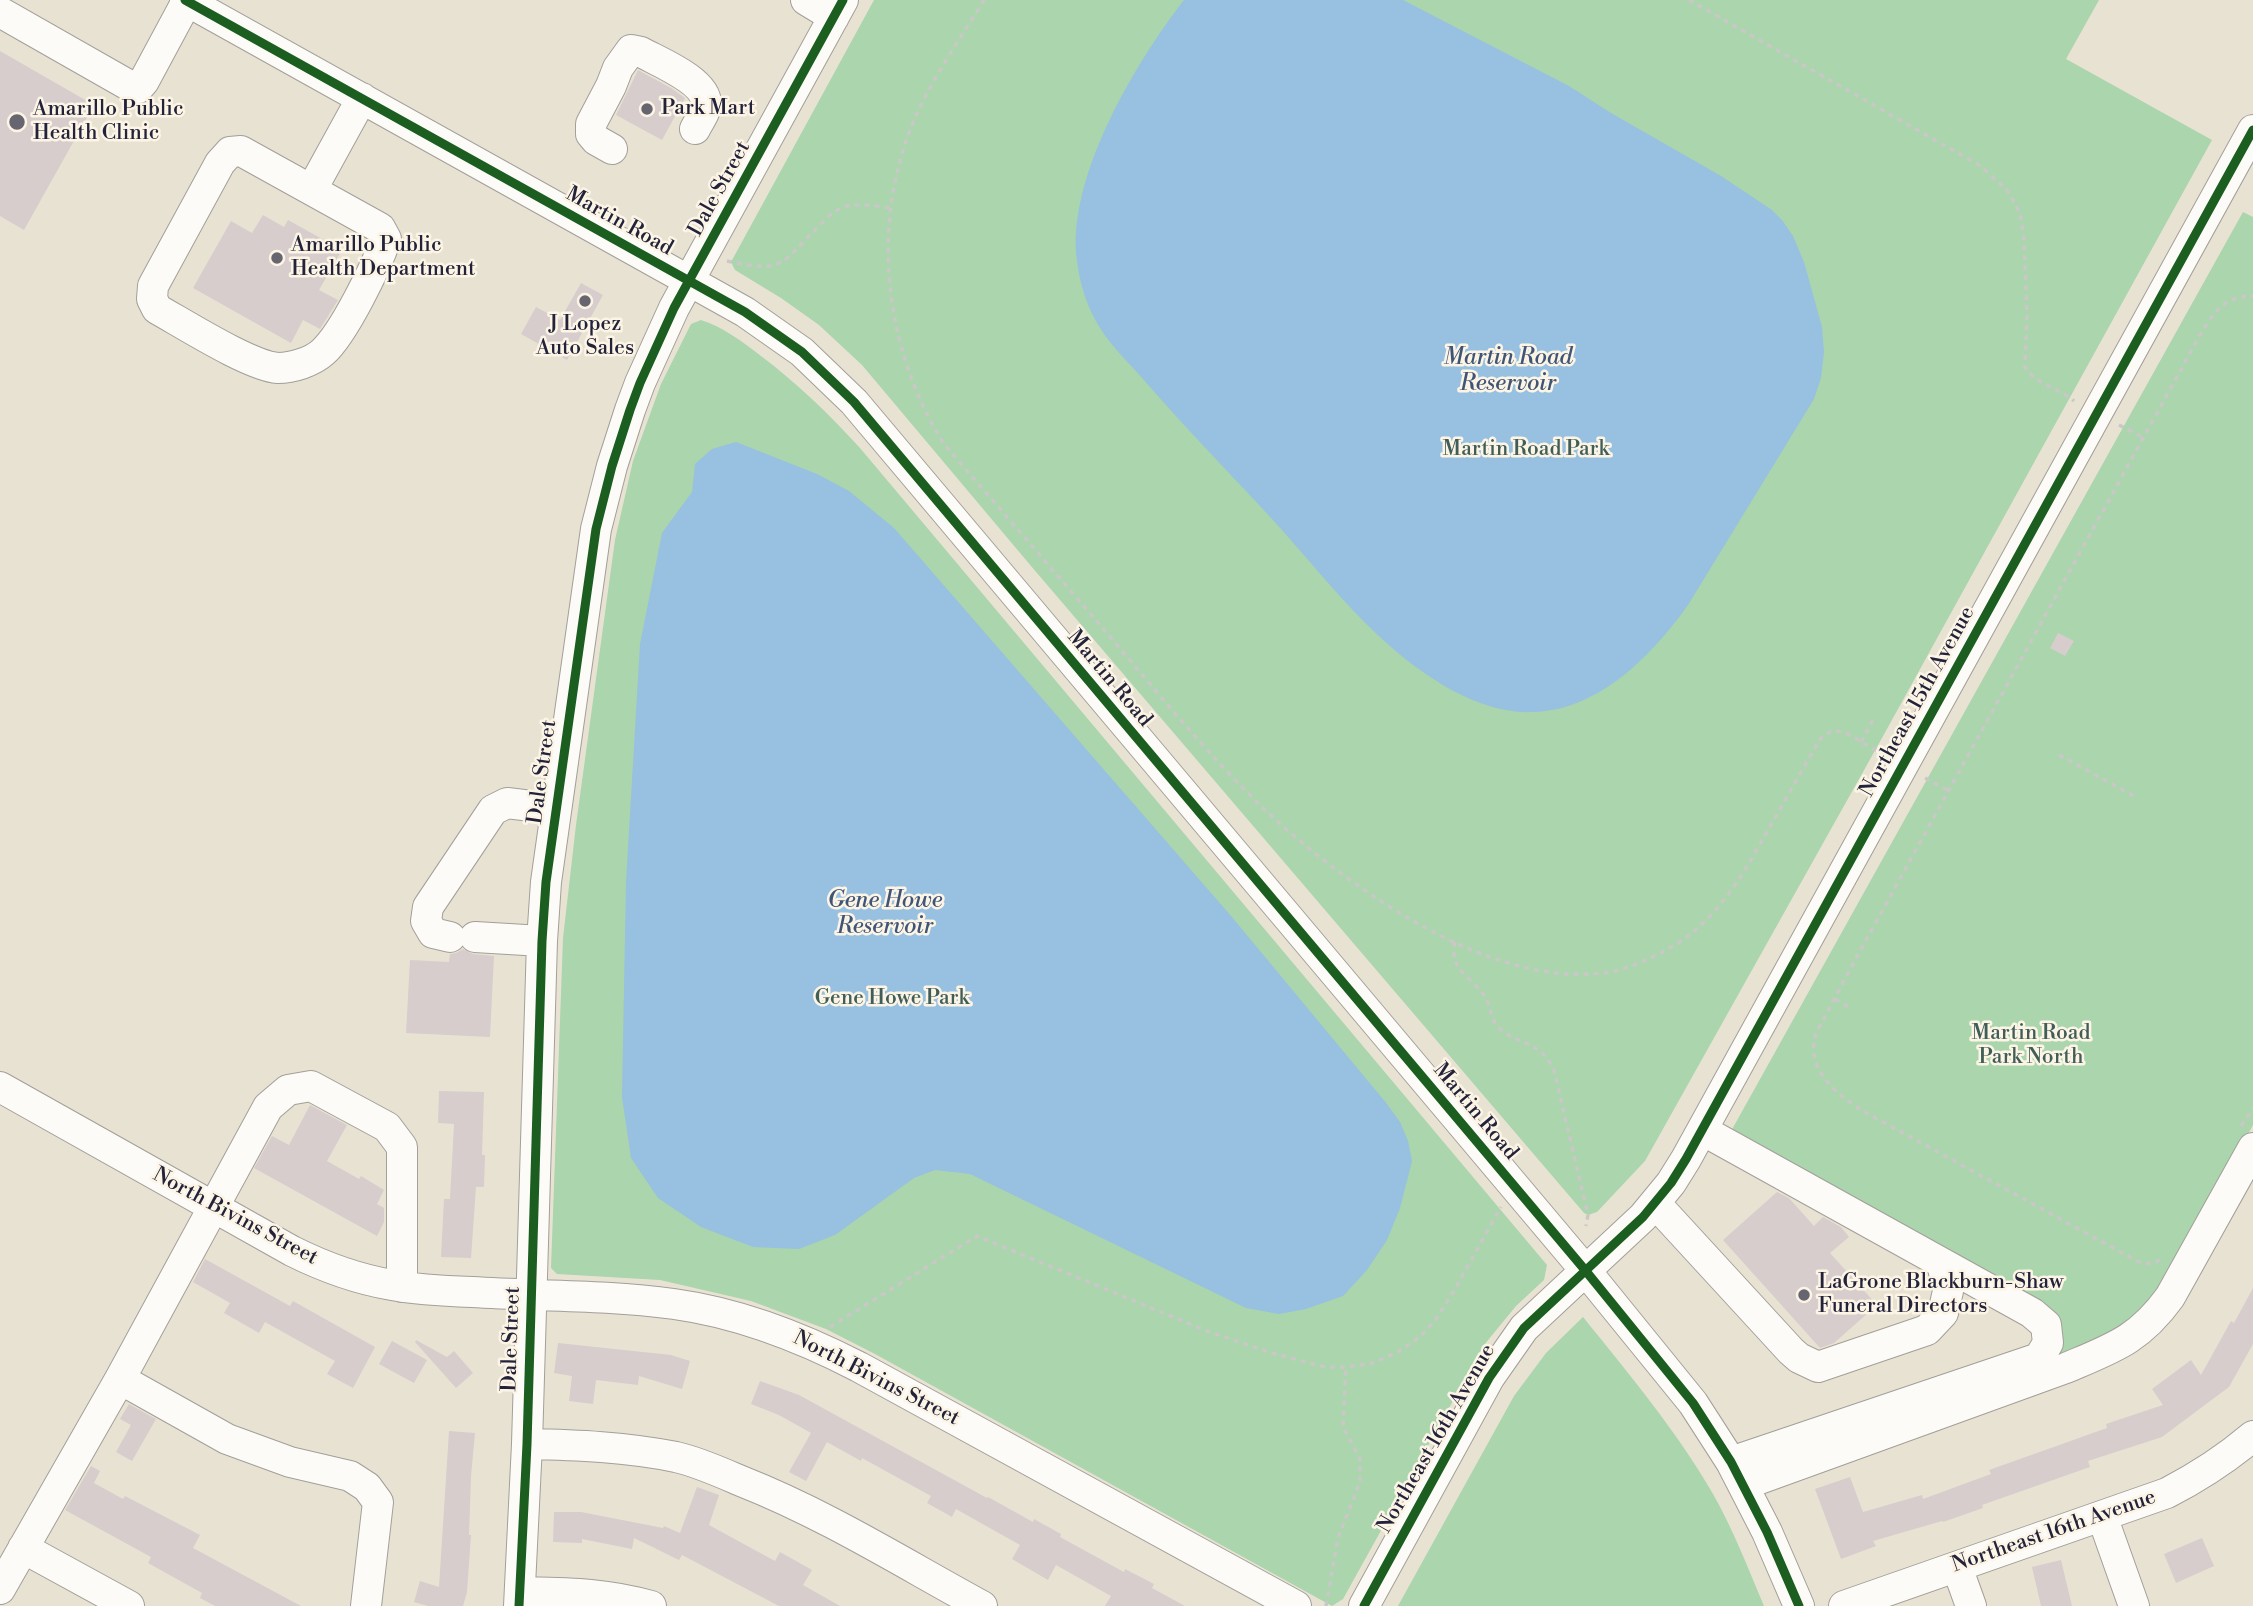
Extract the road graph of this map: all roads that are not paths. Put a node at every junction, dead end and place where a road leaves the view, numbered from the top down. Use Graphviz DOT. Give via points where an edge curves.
graph roads {
  1 [pos="806,0"];
  2 [pos="186,1"];
  3 [pos="838,8"];
  4 [pos="0,12"];
  5 [pos="362,98"];
  6 [pos="695,129"];
  7 [pos="2253,130"];
  8 [pos="612,149"];
  9 [pos="312,189"];
  10 [pos="689,281"];
  11 [pos="556,809"];
  12 [pos="542,941"];
  13 [pos="0,1087"];
  14 [pos="1702,1129"];
  15 [pos="2253,1148"];
  16 [pos="1656,1203"];
  17 [pos="215,1208"];
  18 [pos="1942,1263"];
  19 [pos="1586,1270"];
  20 [pos="402,1287"];
  21 [pos="531,1295"];
  22 [pos="120,1379"];
  23 [pos="2253,1436"];
  24 [pos="527,1444"];
  25 [pos="1737,1473"];
  26 [pos="2102,1516"];
  27 [pos="23,1548"];
  28 [pos="1957,1567"];
  29 [pos="0,1589"];
  30 [pos="520,1599"];
  31 [pos="129,1606"];
  32 [pos="366,1606"];
  33 [pos="651,1606"];
  34 [pos="982,1606"];
  35 [pos="1297,1606"];
  36 [pos="1363,1606"];
  37 [pos="1799,1606"];
  38 [pos="1844,1606"];
  39 [pos="1971,1606"];
  40 [pos="2134,1606"];
  1 -- 3 [label="street"];
  2 -- 4 [label="street" via="138,88"];
  2 -- 5 [label="street, Martin Road"];
  3 -- 10 [label="street, Dale Street"];
  5 -- 9 [label="street"];
  5 -- 10 [label="street, Martin Road"];
  6 -- 8 [label="street" via="707,107 705,95 695,83 631,50 591,124 596,140"];
  7 -- 14 [label="street, Northeast 15th Avenue"];
  9 -- 9 [label="street" via="241,150 230,152 153,286 157,309 248,359 277,368 321,355 335,339 386,239 380,229"];
  10 -- 11 [label="street, Dale Street" via="640,383 604,496"];
  10 -- 19 [label="street, Martin Road" via="745,312 802,352 854,402"];
  11 -- 12 [label="street, Dale Street"];
  11 -- 12 [label="street" via="507,803 493,810 428,907 426,921 453,936"];
  12 -- 21 [label="street, Dale Street"];
  13 -- 17 [label="street, North Bivins Street"];
  14 -- 16 [label="street, Northeast 15th Avenue"];
  14 -- 18 [label="street"];
  15 -- 25 [label="street" via="2170,1297 2138,1333 2066,1368"];
  16 -- 18 [label="street" via="1791,1351 1818,1367 1927,1330 1942,1313 1948,1291"];
  16 -- 19 [label="street, Northeast 15th Avenue"];
  17 -- 20 [label="street, North Bivins Street" via="312,1261"];
  17 -- 20 [label="street" via="268,1107 288,1090 311,1086 387,1128 402,1147"];
  17 -- 22 [label="street"];
  18 -- 25 [label="street" via="2046,1325 2048,1343 2039,1358"];
  19 -- 25 [label="street, Martin Road" via="1693,1403"];
  19 -- 36 [label="street, Northeast 16th Avenue" via="1524,1328 1499,1362"];
  20 -- 21 [label="street, North Bivins Street"];
  21 -- 24 [label="street, Dale Street"];
  21 -- 35 [label="street, North Bivins Street" via="676,1304 742,1319 804,1341"];
  22 -- 27 [label="street"];
  22 -- 32 [label="street" via="227,1439 290,1462 350,1476 367,1487 378,1502"];
  23 -- 26 [label="street, Northeast 16th Avenue" via="2167,1493"];
  24 -- 30 [label="street, Dale Street"];
  24 -- 34 [label="street" via="595,1445 678,1458 710,1468 817,1515"];
  25 -- 37 [label="street, Martin Road"];
  26 -- 28 [label="street, Northeast 16th Avenue"];
  26 -- 40 [label="street"];
  27 -- 29 [label="street"];
  27 -- 31 [label="street"];
  28 -- 38 [label="street, Northeast 16th Avenue"];
  28 -- 39 [label="street"];
  30 -- 33 [label="street" via="579,1593"];
}
